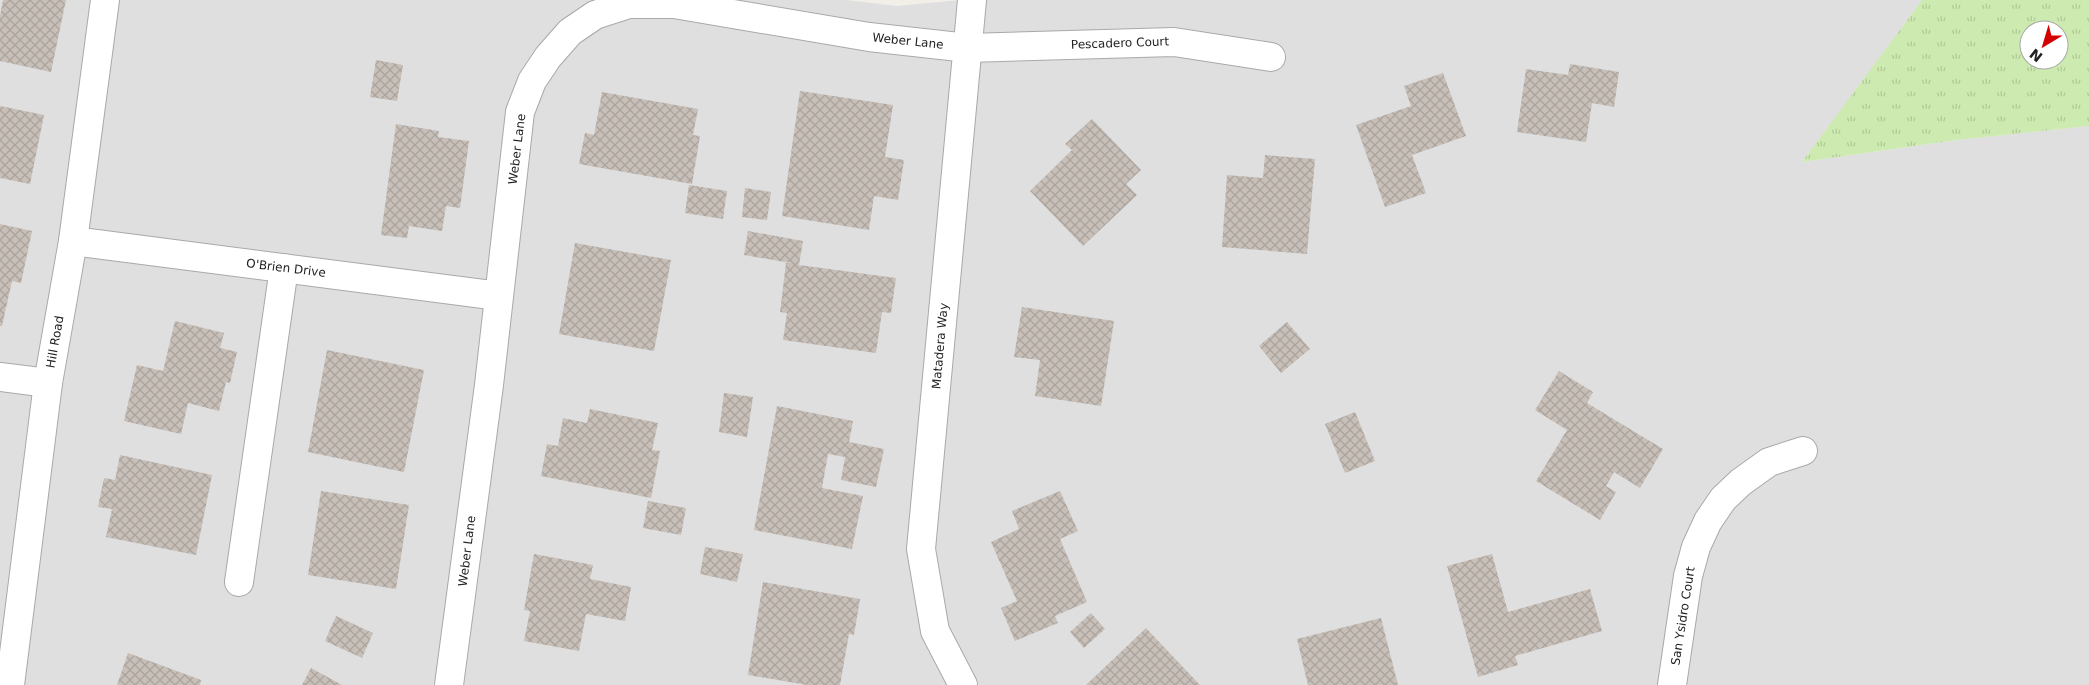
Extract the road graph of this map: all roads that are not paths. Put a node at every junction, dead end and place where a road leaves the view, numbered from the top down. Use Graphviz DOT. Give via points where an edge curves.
graph roads {
  1 [pos="105,0"];
  2 [pos="972,0"];
  3 [pos="968,48"];
  4 [pos="1271,57"];
  5 [pos="72,241"];
  6 [pos="284,268"];
  7 [pos="499,296"];
  8 [pos="0,377"];
  9 [pos="48,383"];
  10 [pos="1803,451"];
  11 [pos="239,582"];
  12 [pos="10,685"];
  13 [pos="449,685"];
  14 [pos="963,685"];
  15 [pos="1672,685"];
  1 -- 5 [label="street, Hill Road"];
  2 -- 3 [label="street, Matadera Way"];
  3 -- 4 [label="street, Pescadero Court" via="1174,42"];
  3 -- 7 [label="street, Weber Lane" via="869,38 674,4 629,4 595,15 570,32 548,57 532,81 520,112"];
  3 -- 14 [label="street, Matadera Way" via="921,549 935,631"];
  5 -- 6 [label="street, O'Brien Drive"];
  5 -- 9 [label="street, Hill Road"];
  6 -- 7 [label="street, O'Brien Drive"];
  6 -- 11 [label="street"];
  7 -- 13 [label="street, Weber Lane"];
  8 -- 9 [label="street"];
  9 -- 12 [label="street, Hill Road"];
  10 -- 15 [label="street, San Ysidro Court" via="1769,462 1741,482 1723,499 1708,522 1696,547 1688,576"];
}
